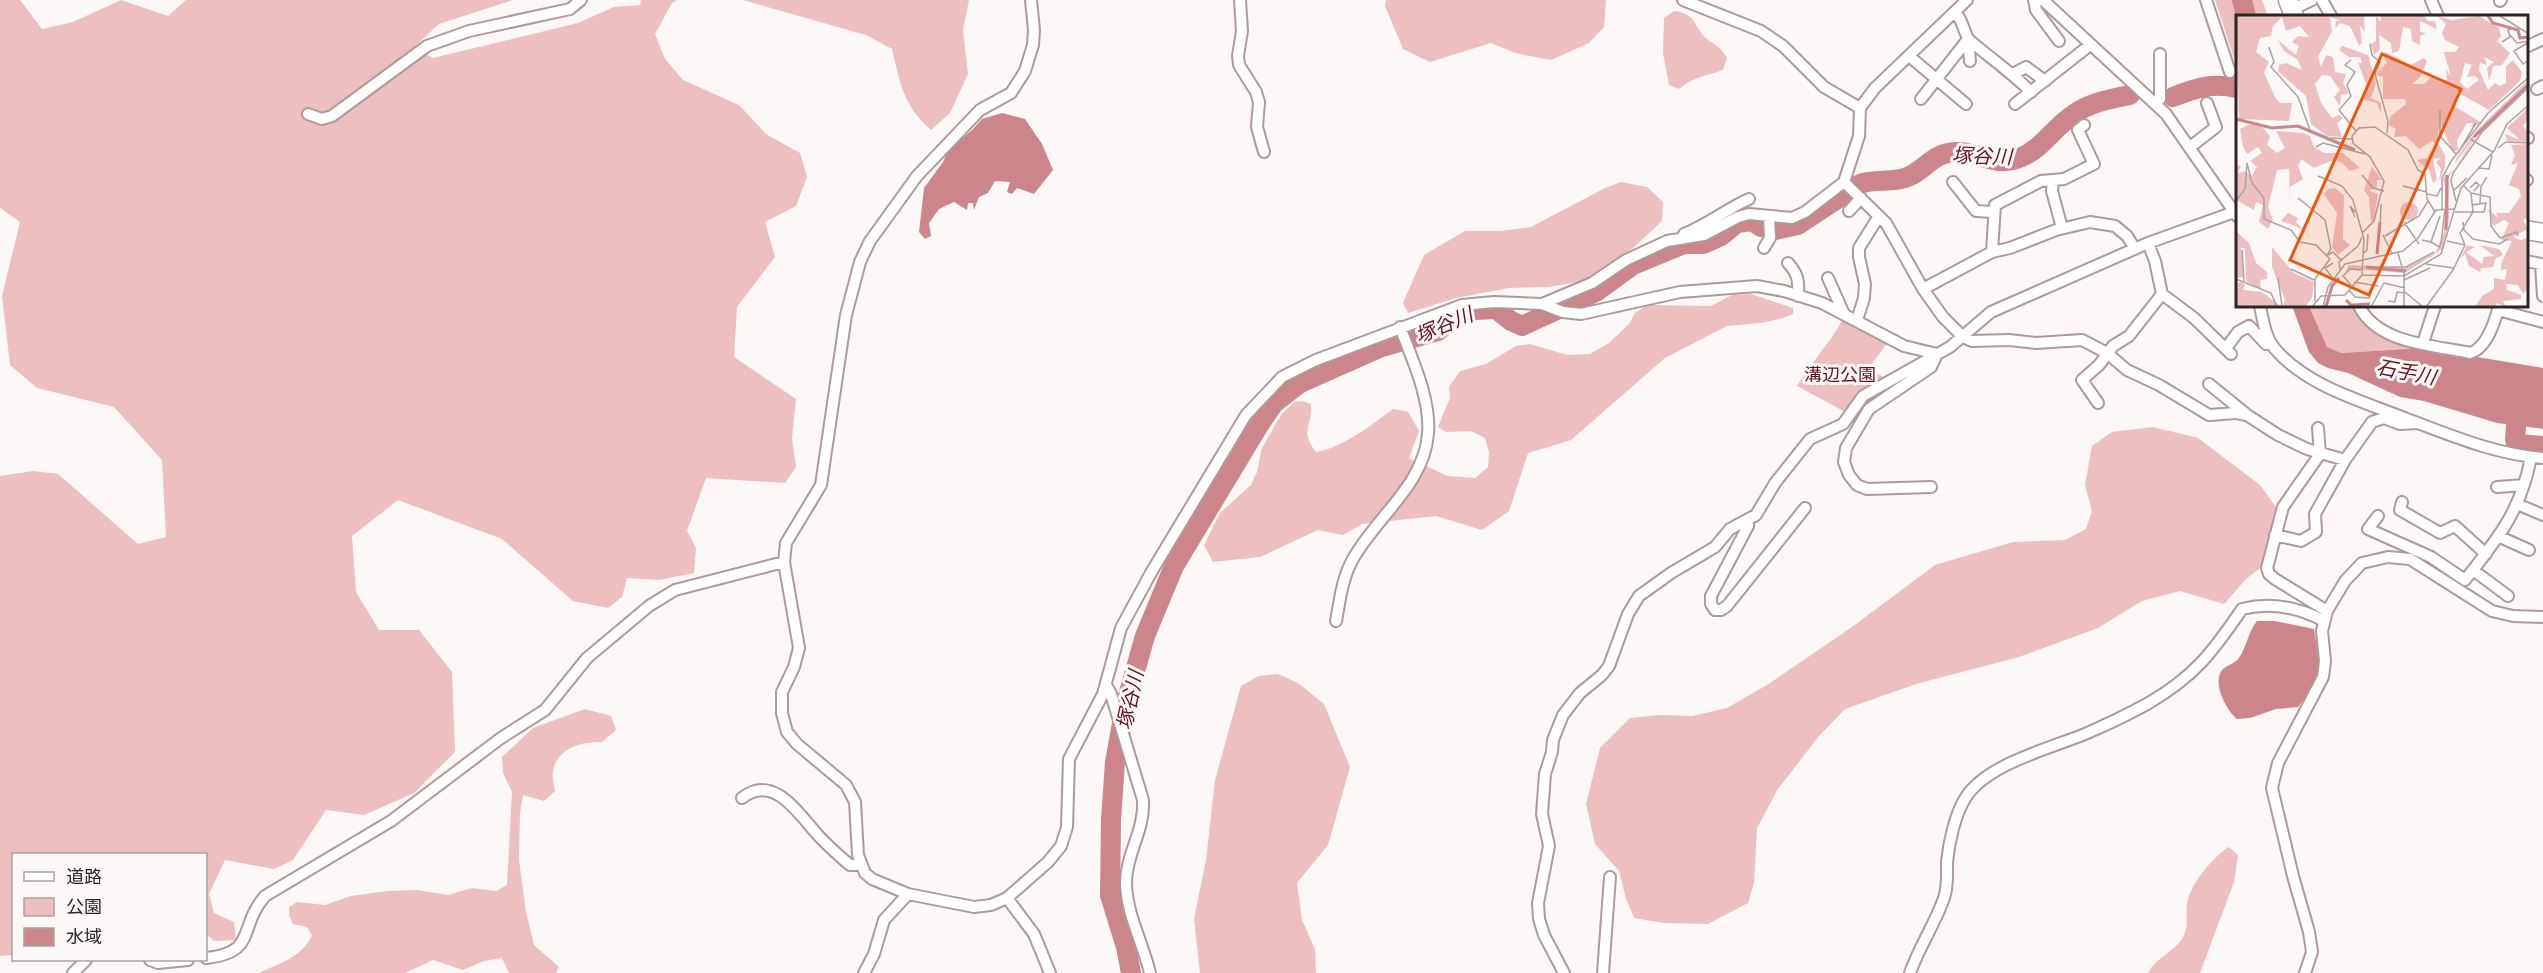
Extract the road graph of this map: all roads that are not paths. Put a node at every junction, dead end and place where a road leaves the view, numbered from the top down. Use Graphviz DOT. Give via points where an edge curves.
graph roads {
  1 [pos="581,0"];
  2 [pos="1031,0"];
  3 [pos="1240,0"];
  4 [pos="1683,0"];
  5 [pos="1967,0"];
  6 [pos="2034,0"];
  7 [pos="2043,0"];
  8 [pos="2062,0"];
  9 [pos="2206,0"];
  10 [pos="2312,0"];
  11 [pos="2322,0"];
  12 [pos="2431,0"];
  13 [pos="2052,9"];
  14 [pos="2291,9"];
  15 [pos="1955,13"];
  16 [pos="2330,15"];
  17 [pos="2438,15"];
  18 [pos="1968,39"];
  19 [pos="2543,39"];
  20 [pos="2059,40"];
  21 [pos="2090,45"];
  22 [pos="2528,46"];
  23 [pos="2160,54"];
  24 [pos="1909,56"];
  25 [pos="1970,62"];
  26 [pos="2230,72"];
  27 [pos="2013,74"];
  28 [pos="1937,80"];
  29 [pos="2045,81"];
  30 [pos="2031,92"];
  31 [pos="1921,99"];
  32 [pos="2156,103"];
  33 [pos="2207,103"];
  34 [pos="1966,104"];
  35 [pos="2015,104"];
  36 [pos="1860,108"];
  37 [pos="308,114"];
  38 [pos="2085,125"];
  39 [pos="2190,147"];
  40 [pos="1264,152"];
  41 [pos="2053,180"];
  42 [pos="1953,182"];
  43 [pos="1852,190"];
  44 [pos="1749,199"];
  45 [pos="1849,211"];
  46 [pos="1994,212"];
  47 [pos="2236,213"];
  48 [pos="1879,216"];
  49 [pos="1770,225"];
  50 [pos="2062,228"];
  51 [pos="2528,230"];
  52 [pos="2543,233"];
  53 [pos="1667,241"];
  54 [pos="2148,243"];
  55 [pos="1764,248"];
  56 [pos="2135,249"];
  57 [pos="1992,252"];
  58 [pos="2528,261"];
  59 [pos="1788,263"];
  60 [pos="1828,278"];
  61 [pos="1923,289"];
  62 [pos="2162,294"];
  63 [pos="1798,296"];
  64 [pos="2543,297"];
  65 [pos="1545,305"];
  66 [pos="2261,308"];
  67 [pos="2360,308"];
  68 [pos="2434,308"];
  69 [pos="2499,308"];
  70 [pos="1844,314"];
  71 [pos="1857,320"];
  72 [pos="2543,322"];
  73 [pos="1401,330"];
  74 [pos="1963,337"];
  75 [pos="2271,343"];
  76 [pos="2423,343"];
  77 [pos="2107,353"];
  78 [pos="1937,354"];
  79 [pos="2209,384"];
  80 [pos="2098,403"];
  81 [pos="2247,415"];
  82 [pos="2418,423"];
  83 [pos="2318,428"];
  84 [pos="2320,454"];
  85 [pos="2531,457"];
  86 [pos="2543,458"];
  87 [pos="2345,460"];
  88 [pos="2524,485"];
  89 [pos="1930,487"];
  90 [pos="2497,487"];
  91 [pos="2402,502"];
  92 [pos="2517,504"];
  93 [pos="1805,508"];
  94 [pos="2543,514"];
  95 [pos="2378,516"];
  96 [pos="1748,519"];
  97 [pos="2275,535"];
  98 [pos="2500,537"];
  99 [pos="2529,550"];
  100 [pos="2486,554"];
  101 [pos="784,562"];
  102 [pos="2473,570"];
  103 [pos="2508,596"];
  104 [pos="2326,616"];
  105 [pos="2543,617"];
  106 [pos="1336,621"];
  107 [pos="1106,685"];
  108 [pos="742,798"];
  109 [pos="860,865"];
  110 [pos="1610,877"];
  111 [pos="908,894"];
  112 [pos="1007,898"];
  113 [pos="207,958"];
  114 [pos="85,961"];
  115 [pos="153,961"];
  116 [pos="178,961"];
  117 [pos="73,973"];
  118 [pos="864,973"];
  119 [pos="1050,973"];
  120 [pos="1150,973"];
  121 [pos="1564,973"];
  122 [pos="1603,973"];
  123 [pos="1910,973"];
  124 [pos="2305,973"];
  1 -- 37 [label="street" via="570,9 449,36 427,46 332,116 322,119"];
  2 -- 101 [label="street" via="1033,45 1025,71 1011,93 980,110 917,176 860,262 846,315 821,485 786,543"];
  3 -- 40 [label="street" via="1239,65 1259,102 1257,127"];
  4 -- 36 [label="street" via="1761,31 1783,46 1824,87"];
  5 -- 15 [label="street"];
  6 -- 20 [label="street" via="2036,10"];
  7 -- 13 [label="street"];
  8 -- 13 [label="street"];
  9 -- 26 [label="street"];
  10 -- 14 [label="street"];
  11 -- 16 [label="street"];
  12 -- 17 [label="street"];
  13 -- 21 [label="street"];
  15 -- 18 [label="street"];
  15 -- 24 [label="street"];
  18 -- 25 [label="street"];
  18 -- 27 [label="street"];
  18 -- 28 [label="street"];
  19 -- 22 [label="street"];
  21 -- 29 [label="street"];
  21 -- 32 [label="street"];
  23 -- 32 [label="street" via="2160,99"];
  24 -- 28 [label="street"];
  24 -- 36 [label="street"];
  27 -- 29 [label="street" via="2026,67"];
  27 -- 30 [label="street"];
  28 -- 31 [label="street"];
  28 -- 34 [label="street"];
  29 -- 30 [label="street"];
  30 -- 35 [label="street"];
  32 -- 39 [label="street"];
  33 -- 39 [label="street" via="2216,127"];
  36 -- 43 [label="street"];
  38 -- 41 [label="street" via="2078,130 2094,164 2064,180"];
  39 -- 47 [label="street"];
  41 -- 46 [label="street" via="2041,181 1995,206"];
  41 -- 50 [label="street" via="2052,191"];
  42 -- 46 [label="street" via="1976,211"];
  43 -- 45 [label="street"];
  43 -- 48 [label="street"];
  43 -- 49 [label="street"];
  44 -- 53 [label="street" via="1709,223"];
  46 -- 57 [label="street"];
  47 -- 54 [label="street"];
  48 -- 61 [label="street"];
  48 -- 71 [label="street" via="1859,248 1866,284"];
  49 -- 53 [label="street" via="1749,214 1704,235"];
  49 -- 55 [label="street"];
  50 -- 56 [label="street" via="2090,222 2115,226"];
  50 -- 57 [label="street"];
  51 -- 52 [label="highway"];
  53 -- 65 [label="street"];
  54 -- 56 [label="street"];
  54 -- 62 [label="street"];
  56 -- 74 [label="street" via="2003,305"];
  57 -- 61 [label="street"];
  58 -- 64 [label="street" via="2541,264"];
  59 -- 63 [label="street" via="1799,280"];
  60 -- 70 [label="street"];
  61 -- 74 [label="street"];
  62 -- 75 [label="street" via="2228,351 2238,332 2249,326 2266,344"];
  62 -- 77 [label="street" via="2129,336"];
  63 -- 65 [label="street" via="1769,287 1731,287 1647,298 1596,313 1563,312"];
  63 -- 70 [label="street"];
  65 -- 73 [label="street" via="1462,305"];
  66 -- 75 [label="street"];
  67 -- 76 [label="street" via="2365,318 2383,332"];
  68 -- 76 [label="street"];
  69 -- 72 [label="street"];
  69 -- 76 [label="street" via="2477,351 2470,353"];
  70 -- 71 [label="street"];
  71 -- 78 [label="street" via="1904,346"];
  73 -- 106 [label="street" via="1427,413 1425,453 1417,471 1352,560 1343,582"];
  73 -- 107 [label="street" via="1316,360 1282,377 1246,415 1137,597 1121,628"];
  74 -- 77 [label="street" via="1972,341 2036,344 2082,340"];
  74 -- 78 [label="street"];
  75 -- 82 [label="street" via="2306,375 2328,388"];
  77 -- 80 [label="street" via="2082,380"];
  77 -- 81 [label="street" via="2127,370 2209,415"];
  78 -- 89 [label="street" via="1931,367 1869,409 1846,448 1844,462 1857,485 1867,489"];
  78 -- 96 [label="street" via="1863,396 1843,424 1810,439 1775,483 1761,508"];
  79 -- 81 [label="street"];
  81 -- 84 [label="street" via="2278,435"];
  82 -- 85 [label="street" via="2446,435"];
  82 -- 87 [label="street" via="2400,424 2384,418 2372,422"];
  83 -- 84 [label="street"];
  84 -- 87 [label="street"];
  84 -- 97 [label="street" via="2283,507"];
  85 -- 86 [label="street"];
  85 -- 88 [label="street"];
  87 -- 97 [label="street" via="2315,514 2316,532 2301,541"];
  88 -- 90 [label="street"];
  88 -- 92 [label="street"];
  91 -- 100 [label="street" via="2400,510 2439,533 2455,526"];
  92 -- 94 [label="street"];
  92 -- 98 [label="street"];
  93 -- 96 [label="street" via="1727,606 1715,610 1712,596"];
  95 -- 102 [label="street" via="2368,529 2431,557 2465,580"];
  96 -- 121 [label="street" via="1730,529 1715,547 1639,596 1628,614 1609,666 1580,693 1557,726 1545,774 1542,814 1549,846 1538,903 1544,934"];
  97 -- 104 [label="street" via="2269,574"];
  98 -- 99 [label="street"];
  98 -- 100 [label="street"];
  100 -- 102 [label="street"];
  101 -- 109 [label="street" via="799,648 782,692 782,713 787,732 846,785 855,802"];
  101 -- 113 [label="street" via="661,598 587,658 544,710 391,821 265,896 236,951"];
  102 -- 103 [label="street"];
  104 -- 105 [label="street" via="2345,581 2362,563 2400,557 2418,563 2492,611"];
  104 -- 123 [label="street" via="2279,606 2242,609 2206,660 2173,688 2086,734 1981,780 1966,796 1957,819 1943,898"];
  104 -- 124 [label="street" via="2322,631 2323,677 2272,778 2309,932 2312,952"];
  107 -- 112 [label="street" via="1071,750 1067,826 1061,846"];
  107 -- 120 [label="street" via="1143,800 1144,814 1126,881"];
  108 -- 109 [label="street" via="750,792 765,790 782,796 844,861"];
  109 -- 111 [label="street" via="872,879"];
  110 -- 122 [label="street"];
  111 -- 112 [label="street" via="982,908"];
  111 -- 118 [label="street" via="884,920"];
  112 -- 119 [label="street" via="1034,934"];
  114 -- 117 [label="street"];
  115 -- 116 [label="street"];
}
